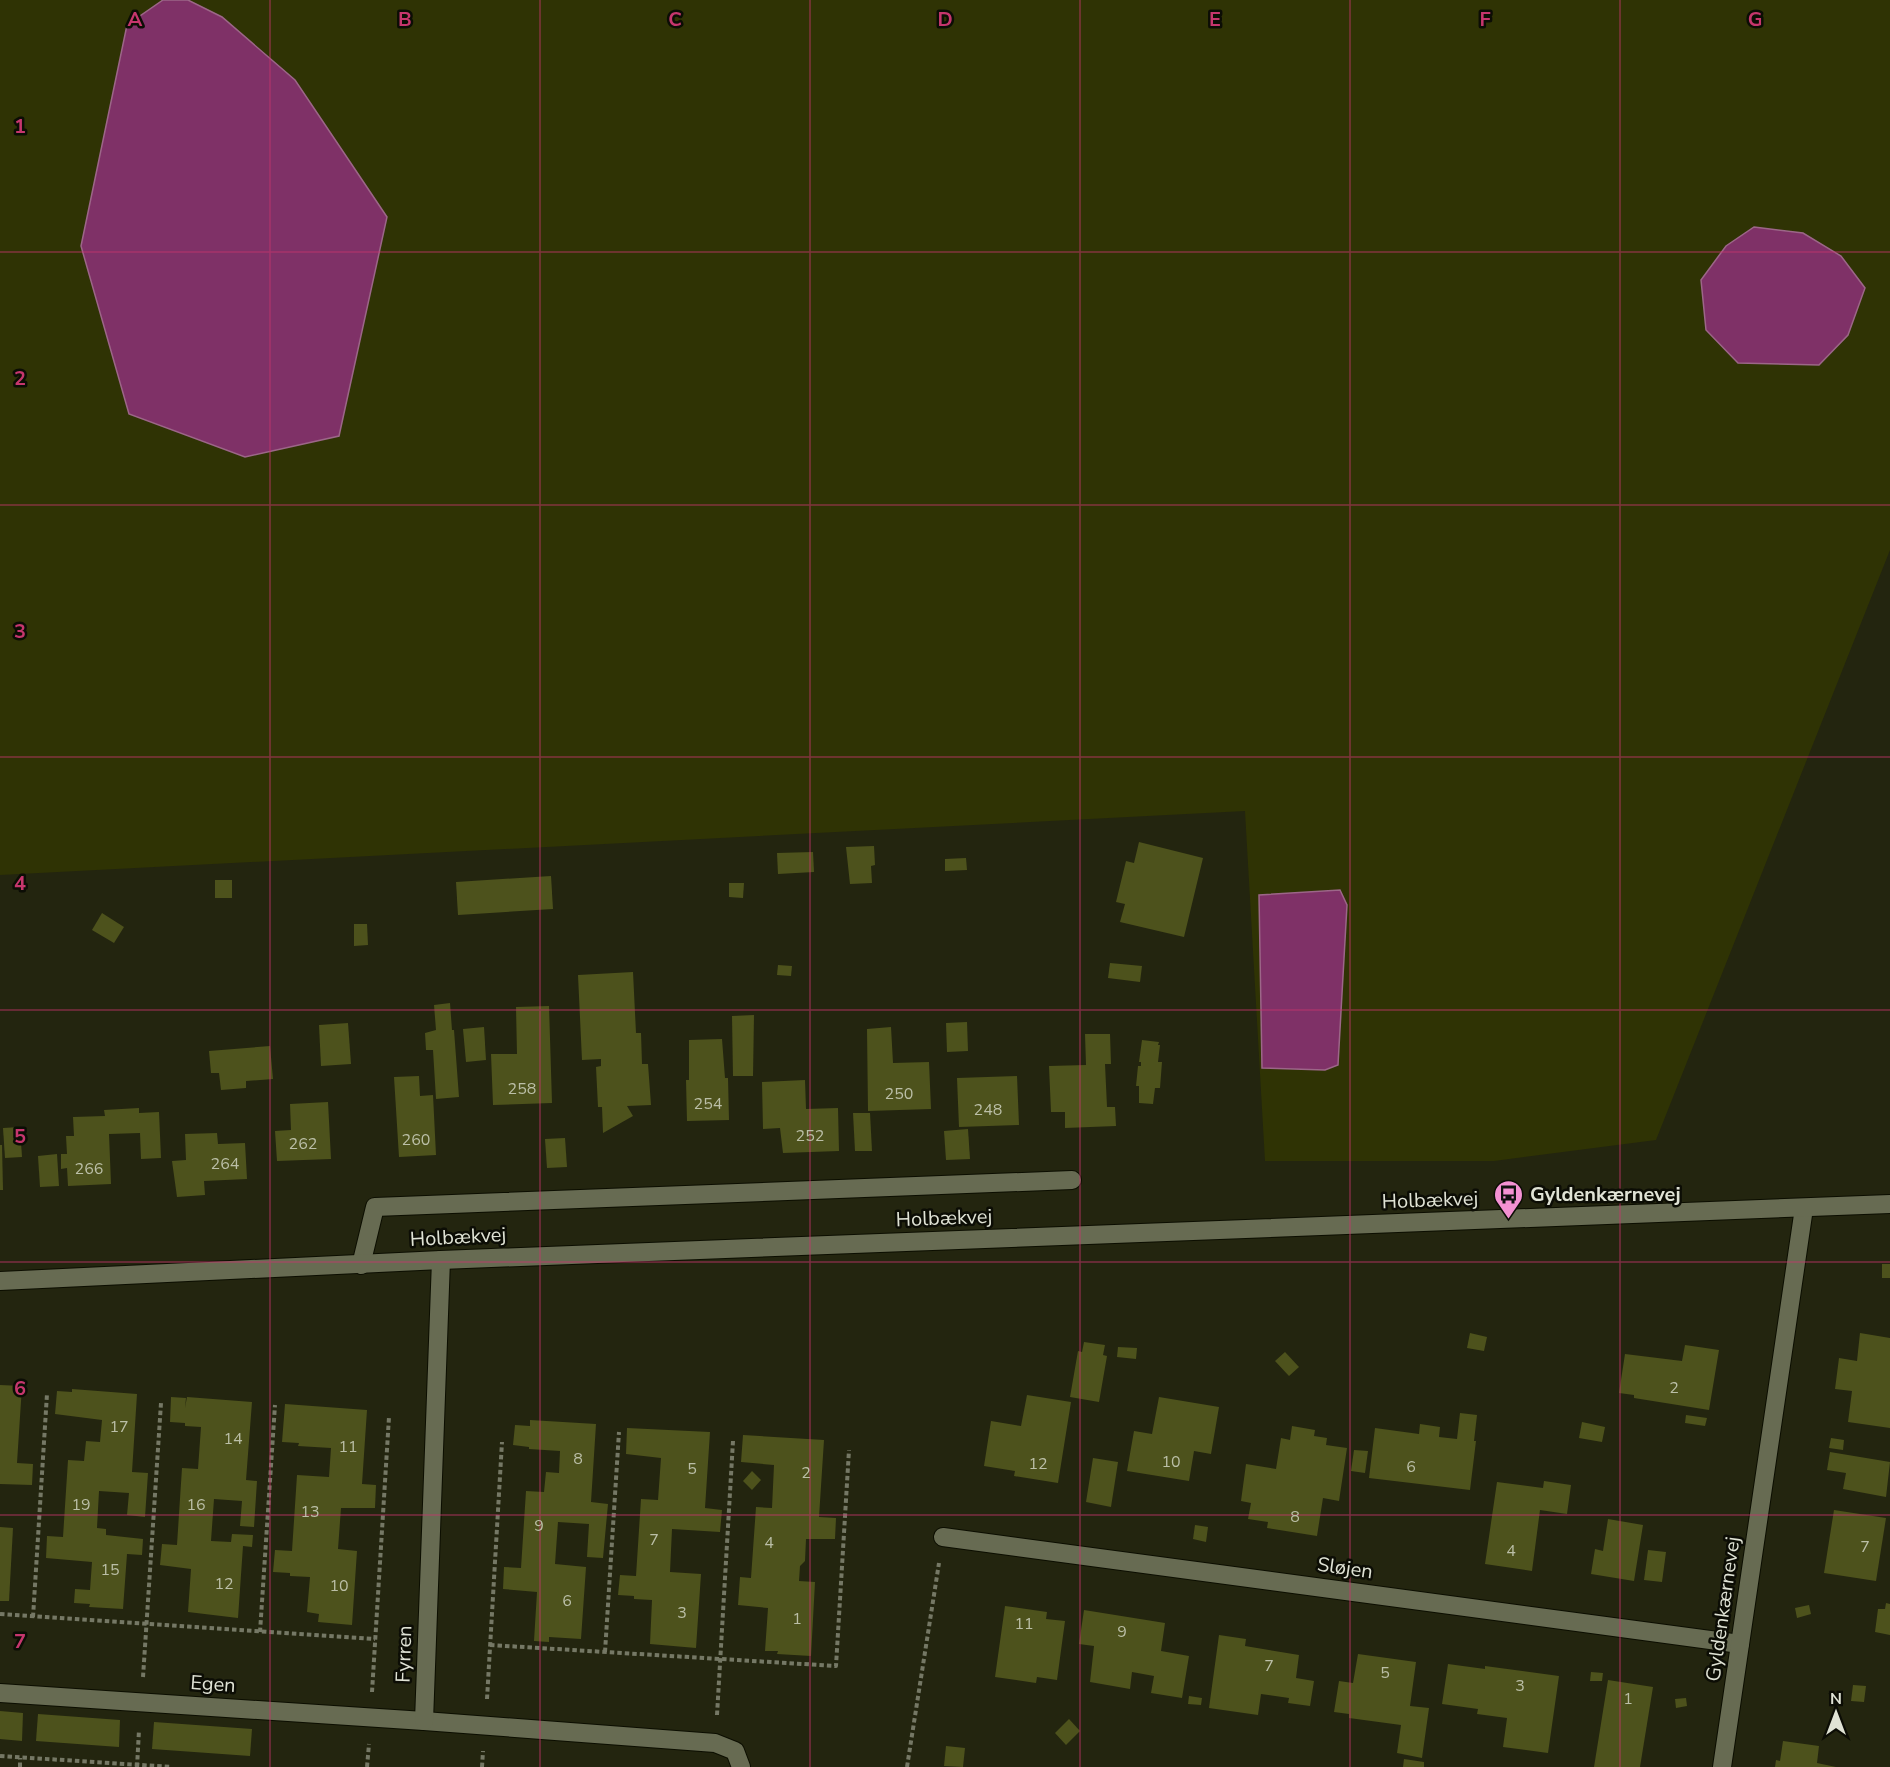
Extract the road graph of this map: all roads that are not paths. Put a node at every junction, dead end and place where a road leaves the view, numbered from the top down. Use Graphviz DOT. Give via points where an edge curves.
graph roads {
  1 [pos="1072,1180"];
  2 [pos="1890,1204"];
  3 [pos="1804,1208"];
  4 [pos="441,1260"];
  5 [pos="361,1265"];
  6 [pos="0,1281"];
  7 [pos="943,1537"];
  8 [pos="1740,1644"];
  9 [pos="0,1693"];
  10 [pos="424,1720"];
  11 [pos="741,1767"];
  12 [pos="1722,1767"];
  1 -- 5 [label="street" via="375,1207"];
  2 -- 3 [label="street, Holbækvej"];
  3 -- 4 [label="street, Holbækvej"];
  3 -- 8 [label="street, Gyldenkærnevej"];
  4 -- 5 [label="street, Holbækvej"];
  4 -- 10 [label="street, Fyrren"];
  5 -- 6 [label="street, Holbækvej"];
  7 -- 8 [label="street, Sløjen"];
  8 -- 12 [label="street, Gyldenkærnevej"];
  9 -- 10 [label="street, Egen"];
  10 -- 11 [label="street" via="715,1743 735,1751"];
}
